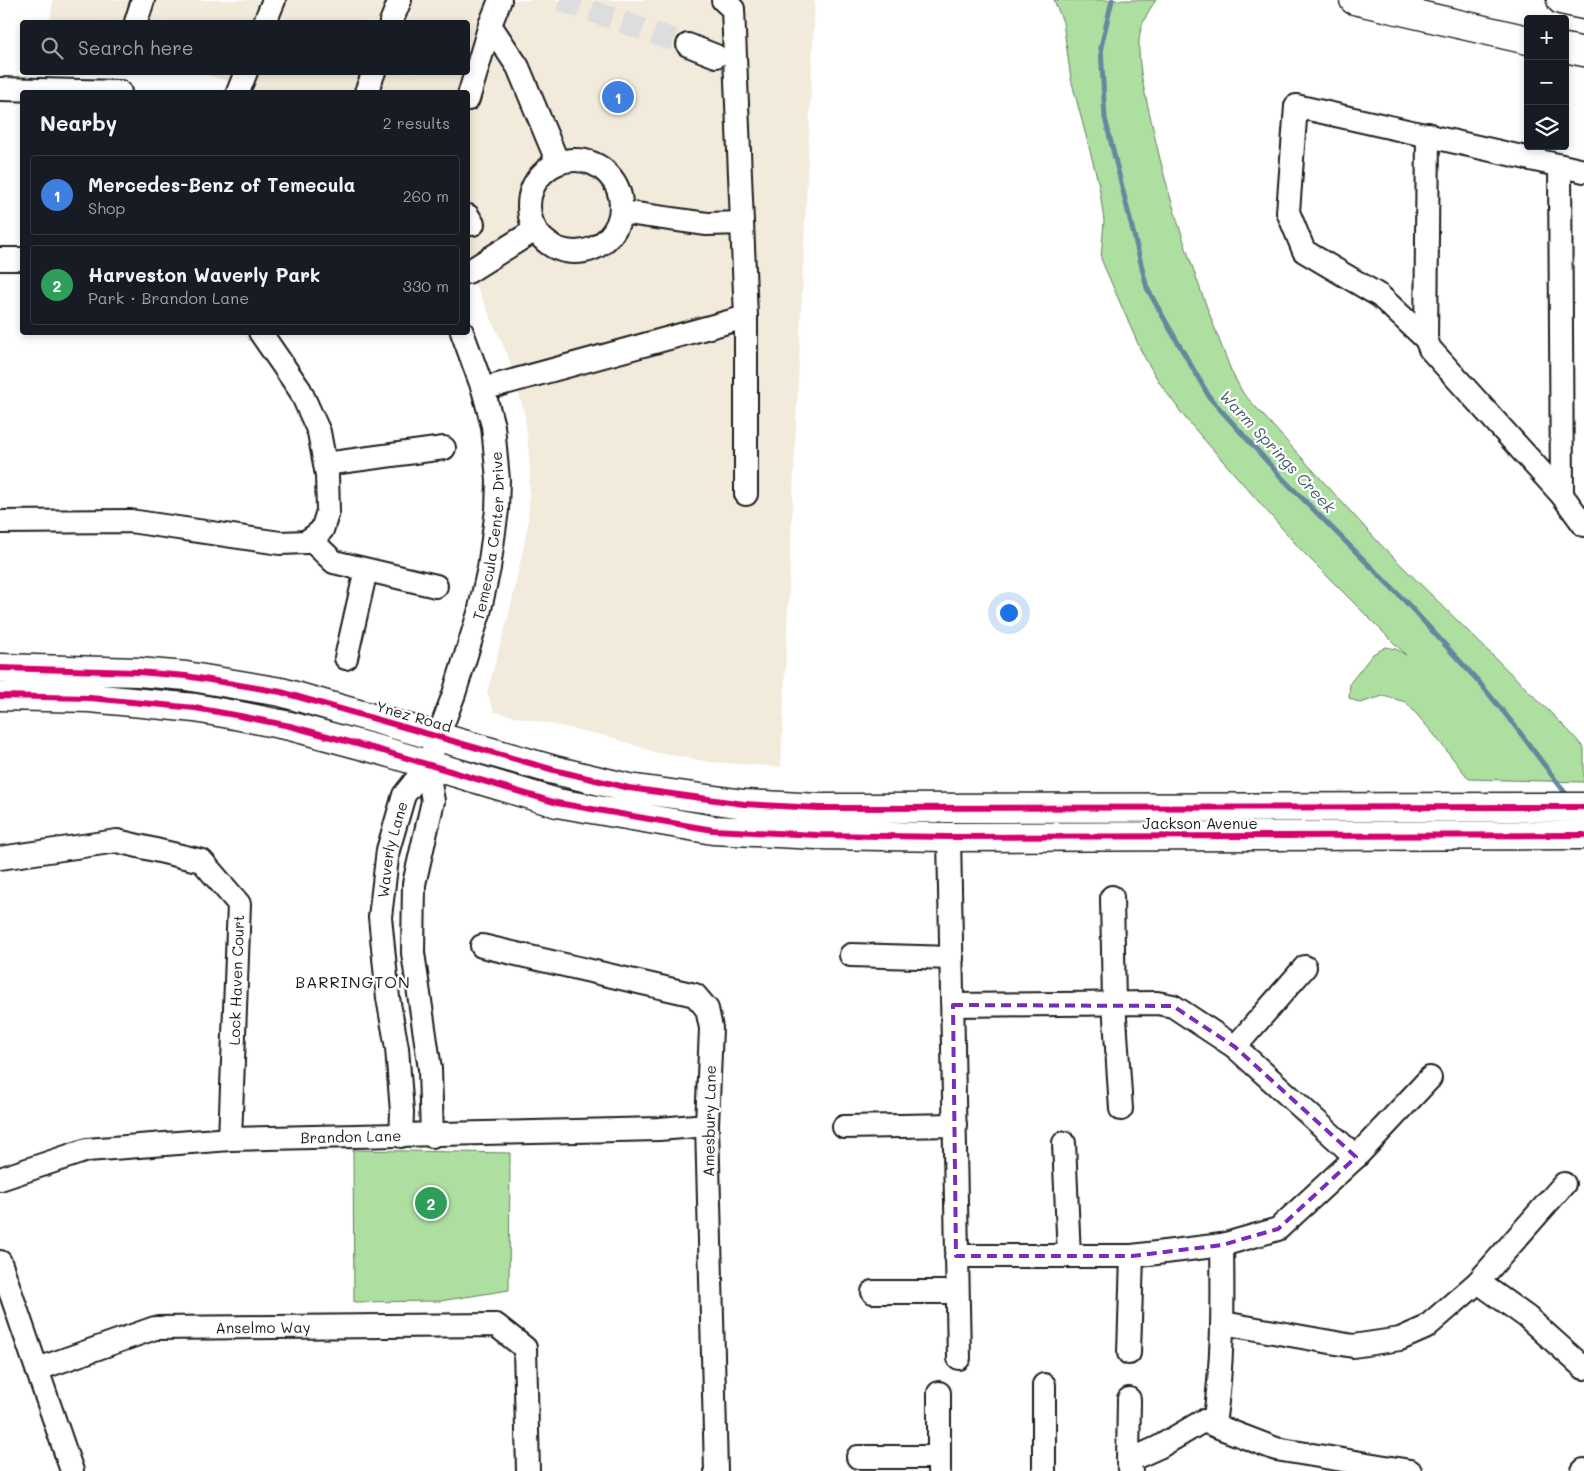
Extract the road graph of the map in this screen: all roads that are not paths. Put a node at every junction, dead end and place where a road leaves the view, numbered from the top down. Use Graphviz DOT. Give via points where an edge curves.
graph roads {
  1 [pos="143,0"];
  2 [pos="274,0"];
  3 [pos="400,0"];
  4 [pos="500,0"];
  5 [pos="723,0"];
  6 [pos="1354,0"];
  7 [pos="1561,0"];
  8 [pos="1584,5"];
  9 [pos="137,20"];
  10 [pos="266,20"];
  11 [pos="393,20"];
  12 [pos="490,25"];
  13 [pos="1524,39"];
  14 [pos="688,45"];
  15 [pos="1569,49"];
  16 [pos="1584,52"];
  17 [pos="716,56"];
  18 [pos="119,75"];
  19 [pos="245,75"];
  20 [pos="373,75"];
  21 [pos="0,89"];
  22 [pos="38,90"];
  23 [pos="116,90"];
  24 [pos="239,90"];
  25 [pos="367,90"];
  26 [pos="470,92"];
  27 [pos="1428,134"];
  28 [pos="558,163"];
  29 [pos="1560,166"];
  30 [pos="1584,171"];
  31 [pos="621,212"];
  32 [pos="742,223"];
  33 [pos="535,230"];
  34 [pos="0,259"];
  35 [pos="20,259"];
  36 [pos="470,271"];
  37 [pos="746,317"];
  38 [pos="262,335"];
  39 [pos="463,335"];
  40 [pos="1426,339"];
  41 [pos="483,389"];
  42 [pos="444,448"];
  43 [pos="325,464"];
  44 [pos="746,494"];
  45 [pos="1562,496"];
  46 [pos="0,522"];
  47 [pos="1584,525"];
  48 [pos="310,539"];
  49 [pos="366,570"];
  50 [pos="436,586"];
  51 [pos="346,658"];
  52 [pos="0,668"];
  53 [pos="0,696"];
  54 [pos="439,736"];
  55 [pos="427,766"];
  56 [pos="1584,807"];
  57 [pos="819,808"];
  58 [pos="1097,808"];
  59 [pos="1584,835"];
  60 [pos="1097,836"];
  61 [pos="949,837"];
  62 [pos="0,858"];
  63 [pos="1112,897"];
  64 [pos="482,946"];
  65 [pos="851,955"];
  66 [pos="952,958"];
  67 [pos="1305,967"];
  68 [pos="1114,1003"];
  69 [pos="954,1006"];
  70 [pos="1235,1047"];
  71 [pos="1430,1078"];
  72 [pos="1121,1109"];
  73 [pos="707,1125"];
  74 [pos="955,1125"];
  75 [pos="844,1127"];
  76 [pos="401,1136"];
  77 [pos="432,1136"];
  78 [pos="230,1139"];
  79 [pos="1064,1143"];
  80 [pos="1356,1157"];
  81 [pos="0,1179"];
  82 [pos="1564,1184"];
  83 [pos="1222,1245"];
  84 [pos="956,1256"];
  85 [pos="1069,1256"];
  86 [pos="1132,1256"];
  87 [pos="0,1262"];
  88 [pos="1478,1282"];
  89 [pos="873,1292"];
  90 [pos="957,1292"];
  91 [pos="1233,1325"];
  92 [pos="1129,1353"];
  93 [pos="959,1358"];
  94 [pos="1584,1368"];
  95 [pos="38,1369"];
  96 [pos="1044,1385"];
  97 [pos="939,1393"];
  98 [pos="1129,1399"];
  99 [pos="1208,1423"];
  100 [pos="858,1457"];
  101 [pos="939,1464"];
  102 [pos="1129,1466"];
  103 [pos="72,1471"];
  104 [pos="528,1471"];
  105 [pos="716,1471"];
  106 [pos="1044,1471"];
  107 [pos="1410,1471"];
  1 -- 9 [label="street"];
  2 -- 10 [label="street"];
  3 -- 11 [label="street"];
  4 -- 12 [label="street"];
  5 -- 32 [label="street" via="733,9"];
  6 -- 13 [label="main road"];
  7 -- 8 [label="main road"];
  12 -- 26 [label="street"];
  12 -- 28 [label="street" via="518,66"];
  14 -- 17 [label="street"];
  15 -- 16 [label="main road"];
  18 -- 23 [label="street"];
  19 -- 24 [label="street"];
  20 -- 25 [label="street"];
  21 -- 22 [label="street"];
  27 -- 29 [label="street"];
  27 -- 40 [label="street"];
  27 -- 40 [label="street" via="1296,106 1288,212 1304,251 1380,296"];
  28 -- 31 [label="street" via="589,162 603,170 614,181 620,196"];
  28 -- 33 [label="street" via="546,169 531,191 530,218"];
  29 -- 30 [label="street"];
  29 -- 45 [label="street"];
  31 -- 32 [label="street" via="706,224"];
  31 -- 33 [label="street" via="609,237 584,251 570,252 557,248 544,241"];
  32 -- 37 [label="street"];
  33 -- 36 [label="street"];
  34 -- 35 [label="street"];
  37 -- 41 [label="street"];
  37 -- 44 [label="street"];
  38 -- 43 [label="street" via="300,390 319,432"];
  39 -- 41 [label="street, Temecula Center Drive"];
  40 -- 45 [label="street" via="1430,350"];
  41 -- 54 [label="street, Temecula Center Drive" via="496,447 497,510 479,613"];
  42 -- 43 [label="street"];
  43 -- 48 [label="street" via="328,511 322,530"];
  45 -- 47 [label="street"];
  46 -- 48 [label="street" via="130,522 280,544"];
  48 -- 49 [label="street" via="334,562"];
  49 -- 50 [label="street"];
  49 -- 51 [label="street"];
  52 -- 54 [label="main road, Ynez Road" via="111,670 186,676 282,692"];
  53 -- 55 [label="main road" via="90,698 195,708 290,726"];
  54 -- 55 [label="street, Temecula Center Drive"];
  54 -- 57 [label="main road, Ynez Road" via="629,788 744,804"];
  55 -- 61 [label="main road, Jackson Avenue" via="557,804 713,830"];
  55 -- 76 [label="street, Waverly Lane" via="404,796 388,850 380,917 397,1048"];
  55 -- 77 [label="street, Waverly Lane" via="433,801 414,884 413,953 430,1069"];
  56 -- 58 [label="main road, Jackson Avenue"];
  57 -- 58 [label="main road, Jackson Avenue"];
  58 -- 60 [label="main road"];
  59 -- 60 [label="main road, Jackson Avenue"];
  60 -- 61 [label="main road, Jackson Avenue"];
  61 -- 66 [label="street"];
  62 -- 78 [label="street, Lock Haven Court" via="117,841 202,861 239,904"];
  63 -- 68 [label="street"];
  64 -- 73 [label="street, Amesbury Lane" via="695,995 707,1009 711,1028"];
  65 -- 66 [label="street"];
  66 -- 69 [label="street"];
  67 -- 70 [label="street"];
  68 -- 69 [label="street"];
  68 -- 70 [label="street" via="1173,1006"];
  68 -- 72 [label="street"];
  69 -- 74 [label="street"];
  70 -- 80 [label="street"];
  71 -- 80 [label="street"];
  73 -- 77 [label="street, Brandon Lane"];
  73 -- 105 [label="street, Amesbury Lane"];
  74 -- 75 [label="street"];
  74 -- 84 [label="street"];
  76 -- 77 [label="street, Brandon Lane"];
  76 -- 78 [label="street, Brandon Lane"];
  78 -- 81 [label="street, Brandon Lane" via="87,1150"];
  79 -- 85 [label="street"];
  80 -- 83 [label="street" via="1278,1229"];
  82 -- 88 [label="street"];
  83 -- 86 [label="street"];
  83 -- 91 [label="street"];
  84 -- 85 [label="street"];
  84 -- 90 [label="street"];
  85 -- 86 [label="street"];
  86 -- 92 [label="street"];
  87 -- 95 [label="street"];
  88 -- 91 [label="street" via="1425,1328 1400,1339 1353,1346"];
  88 -- 94 [label="street" via="1527,1317"];
  89 -- 90 [label="street"];
  90 -- 93 [label="street"];
  91 -- 99 [label="street"];
  95 -- 103 [label="street"];
  95 -- 104 [label="street, Anselmo Way" via="155,1328 496,1325 525,1348"];
  96 -- 106 [label="street"];
  97 -- 101 [label="street"];
  98 -- 102 [label="street"];
  99 -- 102 [label="street"];
  99 -- 107 [label="street" via="1276,1449"];
  100 -- 101 [label="street"];
}
